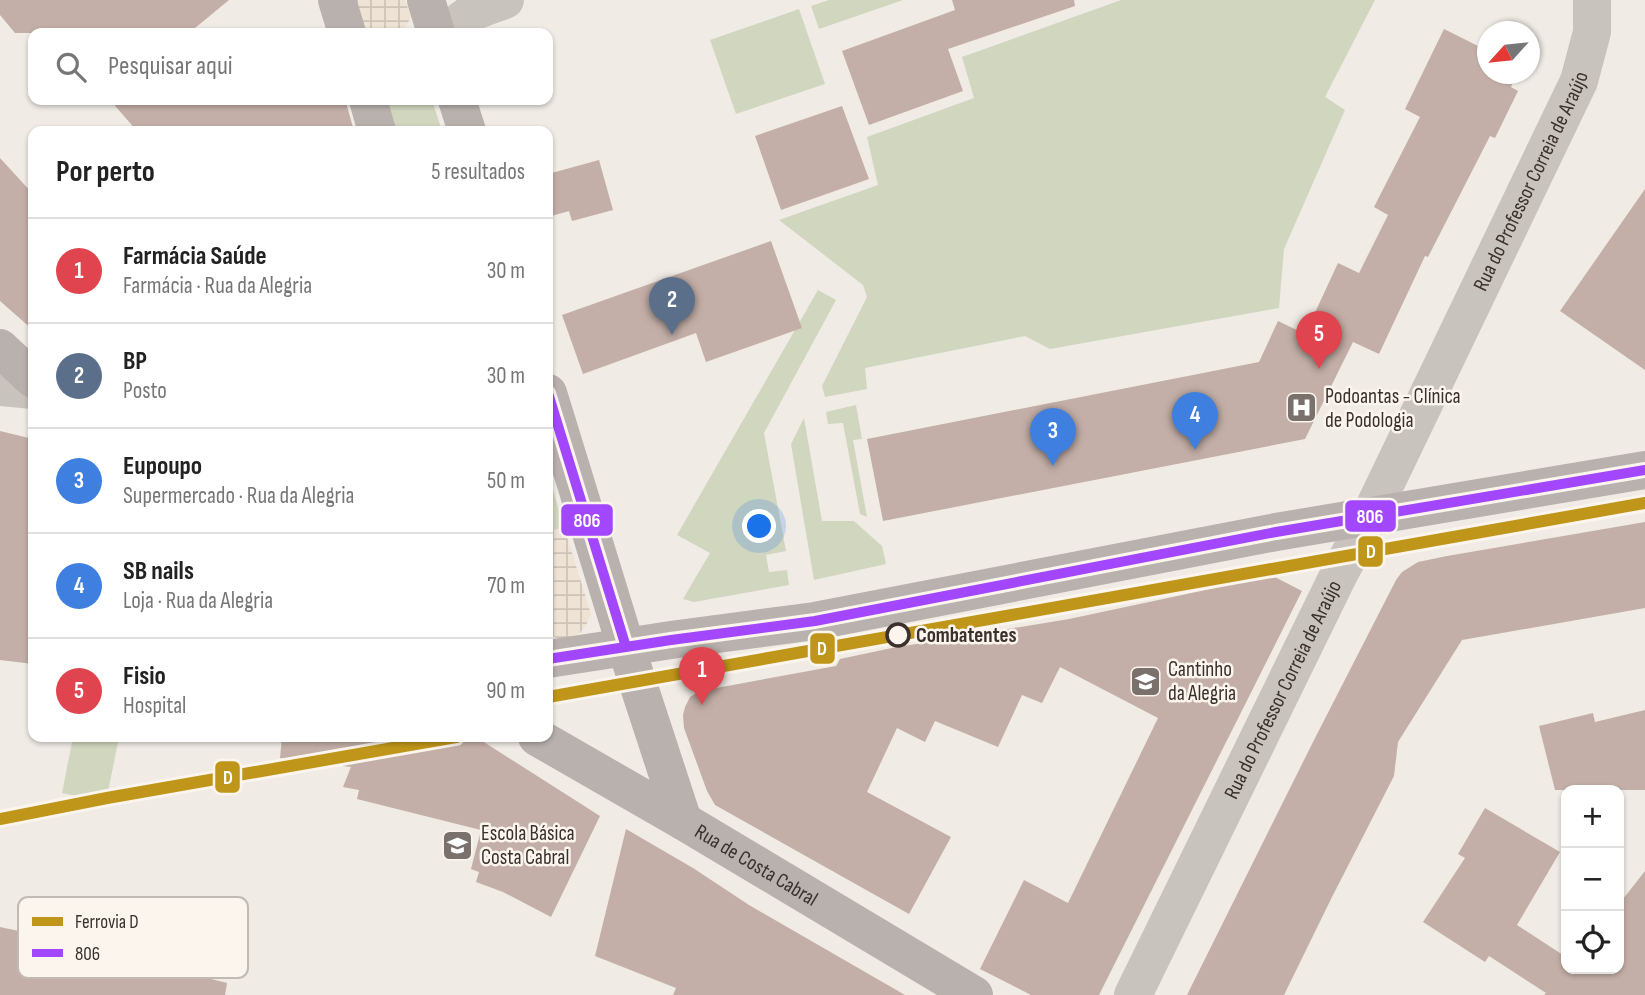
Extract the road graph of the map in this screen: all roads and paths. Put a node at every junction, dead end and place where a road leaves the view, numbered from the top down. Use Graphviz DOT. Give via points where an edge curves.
graph roads {
  1 [pos="337,0"];
  2 [pos="426,0"];
  3 [pos="505,0"];
  4 [pos="1592,0"];
  5 [pos="345,28"];
  6 [pos="434,28"];
  7 [pos="452,28"];
  8 [pos="369,105"];
  9 [pos="459,105"];
  10 [pos="376,126"];
  11 [pos="465,126"];
  12 [pos="0,348"];
  13 [pos="28,374"];
  14 [pos="0,387"];
  15 [pos="28,390"];
  16 [pos="553,409"];
  17 [pos="1645,470"];
  18 [pos="1370,516"];
  19 [pos="626,647"];
  20 [pos="553,658"];
  21 [pos="546,742"];
  22 [pos="683,821"];
  23 [pos="974,995"];
  24 [pos="1133,995"];
  1 -- 5 [label="main road"];
  2 -- 6 [label="main road"];
  3 -- 7 [label="street" via="477,9"];
  4 -- 18 [label="street, Rua do Professor Correia de Araújo" via="1591,32 1579,81"];
  8 -- 10 [label="main road"];
  9 -- 11 [label="main road"];
  12 -- 13 [label="main road"];
  14 -- 15 [label="street"];
  16 -- 19 [label="main road"];
  17 -- 18 [label="main road"];
  18 -- 19 [label="main road" via="816,621"];
  18 -- 24 [label="street, Rua do Professor Correia de Araújo"];
  19 -- 20 [label="main road"];
  19 -- 22 [label="main road"];
  21 -- 22 [label="main road, Rua de Costa Cabral"];
  22 -- 23 [label="main road, Rua de Costa Cabral"];
}
